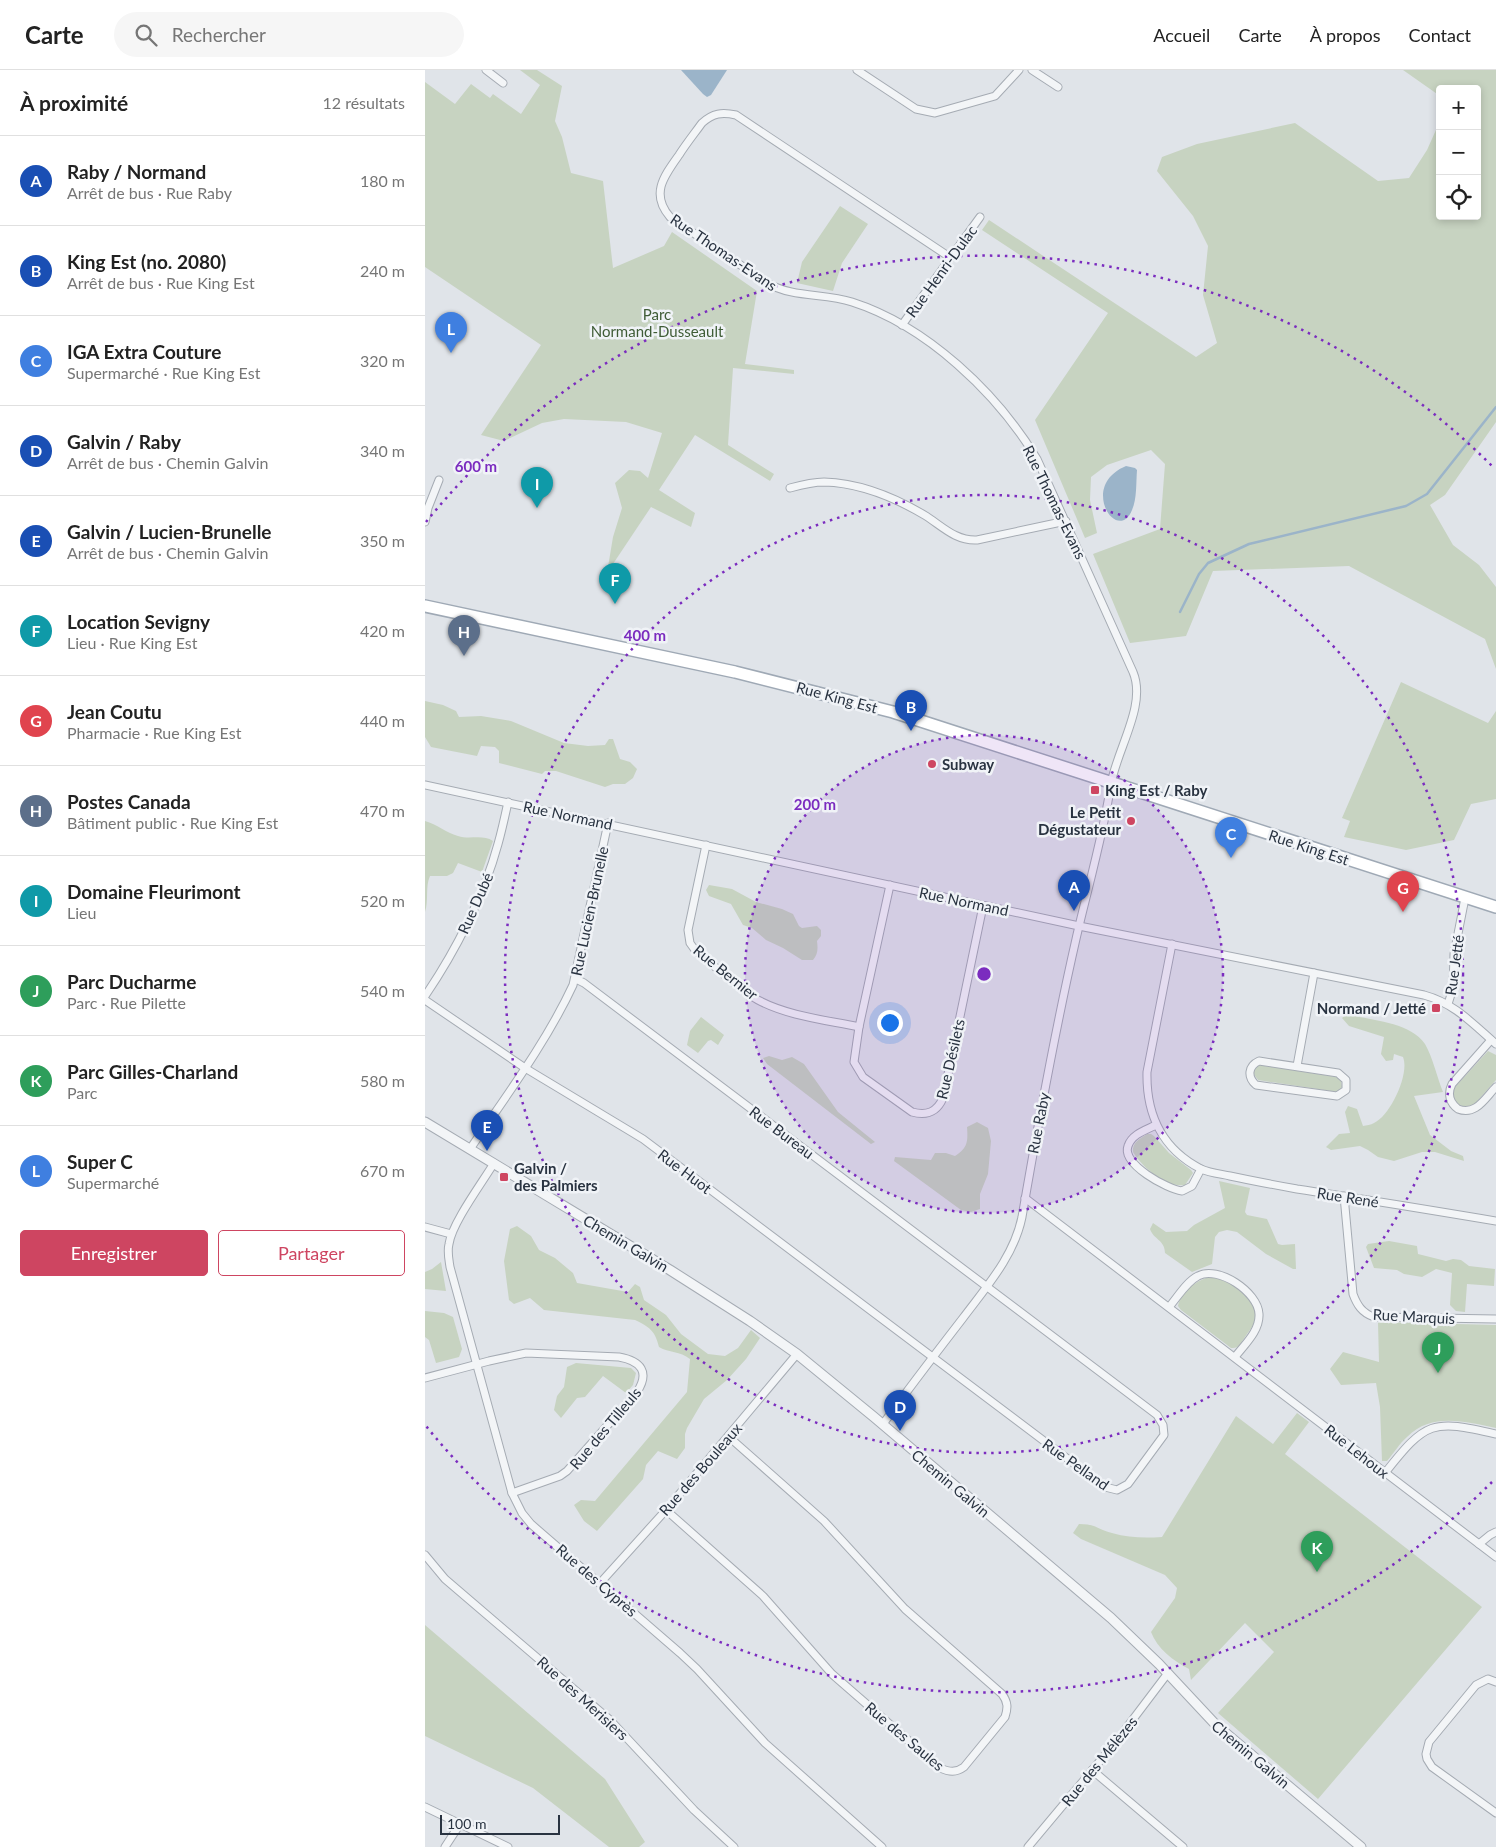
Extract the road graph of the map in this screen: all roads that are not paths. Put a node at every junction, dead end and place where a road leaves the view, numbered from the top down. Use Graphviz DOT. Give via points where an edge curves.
graph roads {
  1 [pos="486,70"];
  2 [pos="857,70"];
  3 [pos="1019,70"];
  4 [pos="1033,70"];
  5 [pos="503,83"];
  6 [pos="1058,86"];
  7 [pos="980,217"];
  8 [pos="951,258"];
  9 [pos="901,325"];
  10 [pos="439,480"];
  11 [pos="790,488"];
  12 [pos="1065,520"];
  13 [pos="425,522"];
  14 [pos="425,606"];
  15 [pos="1111,784"];
  16 [pos="425,785"];
  17 [pos="508,802"];
  18 [pos="608,823"];
  19 [pos="706,845"];
  20 [pos="890,884"];
  21 [pos="1465,898"];
  22 [pos="983,906"];
  23 [pos="1496,907"];
  24 [pos="1079,926"];
  25 [pos="1171,944"];
  26 [pos="1313,973"];
  27 [pos="576,979"];
  28 [pos="425,996"];
  29 [pos="425,1000"];
  30 [pos="1448,1004"];
  31 [pos="859,1027"];
  32 [pos="1494,1042"];
  33 [pos="1297,1066"];
  34 [pos="525,1068"];
  35 [pos="1496,1087"];
  36 [pos="425,1122"];
  37 [pos="1156,1126"];
  38 [pos="470,1148"];
  39 [pos="494,1163"];
  40 [pos="1201,1170"];
  41 [pos="1344,1196"];
  42 [pos="1025,1198"];
  43 [pos="1496,1221"];
  44 [pos="425,1227"];
  45 [pos="451,1234"];
  46 [pos="987,1286"];
  47 [pos="1169,1308"];
  48 [pos="1496,1319"];
  49 [pos="797,1354"];
  50 [pos="1235,1357"];
  51 [pos="933,1358"];
  52 [pos="475,1364"];
  53 [pos="425,1378"];
  54 [pos="883,1424"];
  55 [pos="1496,1434"];
  56 [pos="729,1437"];
  57 [pos="1385,1473"];
  58 [pos="512,1493"];
  59 [pos="665,1510"];
  60 [pos="1496,1532"];
  61 [pos="1479,1544"];
  62 [pos="425,1555"];
  63 [pos="1496,1557"];
  64 [pos="601,1582"];
  65 [pos="1168,1673"];
  66 [pos="1496,1682"];
  67 [pos="1092,1770"];
  68 [pos="425,1807"];
  69 [pos="1496,1814"];
  70 [pos="460,1824"];
  71 [pos="445,1847"];
  72 [pos="508,1847"];
  73 [pos="735,1847"];
  74 [pos="883,1847"];
  75 [pos="1028,1847"];
  76 [pos="1183,1847"];
  77 [pos="1361,1847"];
  1 -- 5 [label="street"];
  2 -- 3 [label="street" via="916,109 935,113 995,96"];
  4 -- 6 [label="street"];
  7 -- 8 [label="street, Rue Henri-Dulac"];
  8 -- 9 [label="street, Rue Henri-Dulac"];
  8 -- 9 [label="street, Rue Thomas-Evans" via="736,115 715,114 702,123 666,173 659,191 663,209 778,290 851,302"];
  9 -- 12 [label="street, Rue Thomas-Evans" via="964,370 1006,414 1037,459"];
  10 -- 13 [label="street"];
  11 -- 12 [label="street" via="823,482 870,490 909,506 967,540"];
  12 -- 15 [label="street, Rue Thomas-Evans" via="1138,687 1137,703"];
  14 -- 15 [label="main road, Rue King Est" via="841,698 907,716"];
  15 -- 21 [label="main road, Rue King Est"];
  15 -- 24 [label="street, Rue Raby"];
  16 -- 17 [label="street, Rue Normand"];
  17 -- 18 [label="street, Rue Normand"];
  17 -- 28 [label="street, Rue Dubé" via="498,844 475,903 449,959"];
  18 -- 19 [label="street, Rue Normand"];
  18 -- 27 [label="street, Rue Lucien-Brunelle"];
  19 -- 20 [label="street, Rue Normand"];
  19 -- 31 [label="street, Rue Bernier" via="688,930 695,950 766,1004"];
  20 -- 22 [label="street, Rue Normand"];
  20 -- 31 [label="street, Rue Désilets"];
  21 -- 23 [label="main road, Rue King Est"];
  21 -- 30 [label="street, Rue Jetté"];
  22 -- 24 [label="street, Rue Normand"];
  22 -- 31 [label="street, Rue Désilets" via="946,1088 936,1110 924,1114 912,1112 863,1077 854,1062"];
  24 -- 25 [label="street, Rue Normand"];
  24 -- 42 [label="street, Rue Raby"];
  25 -- 26 [label="street, Rue Normand"];
  25 -- 37 [label="street, Rue René" via="1147,1072 1148,1099"];
  26 -- 30 [label="street, Rue Normand" via="1424,995"];
  26 -- 33 [label="street"];
  27 -- 34 [label="street, Rue Lucien-Brunelle"];
  27 -- 46 [label="street, Rue Bureau"];
  29 -- 34 [label="street, Rue Huot"];
  30 -- 32 [label="street, Rue Normand"];
  32 -- 35 [label="street, Rue Normand" via="1452,1084 1449,1096 1458,1109 1471,1111"];
  33 -- 33 [label="street" via="1259,1061 1251,1067 1250,1075 1257,1084 1337,1096 1346,1090 1347,1083 1341,1075"];
  34 -- 38 [label="street, Rue Lucien-Brunelle"];
  34 -- 51 [label="street, Rue Huot" via="643,1139"];
  36 -- 38 [label="street, Chemin Galvin"];
  37 -- 40 [label="street, Rue René" via="1175,1150"];
  37 -- 40 [label="street" via="1137,1135 1128,1146 1128,1158 1166,1186 1182,1191 1192,1186"];
  38 -- 39 [label="street, Chemin Galvin"];
  39 -- 45 [label="street"];
  39 -- 49 [label="street, Chemin Galvin" via="726,1306"];
  40 -- 41 [label="street, Rue René"];
  41 -- 43 [label="street, Rue René"];
  41 -- 48 [label="street, Rue Marquis" via="1353,1294 1357,1305 1366,1314"];
  42 -- 46 [label="street, Rue Raby" via="1011,1251"];
  42 -- 47 [label="street, Rue Lehoux"];
  44 -- 45 [label="street"];
  45 -- 52 [label="street, Rue des Cyprès" via="449,1267"];
  46 -- 51 [label="street, Rue Raby"];
  46 -- 51 [label="street, Rue Pelland" via="1161,1419 1164,1435 1128,1484 1117,1490 1105,1487"];
  47 -- 50 [label="street, Rue Lehoux"];
  47 -- 50 [label="street" via="1198,1276 1215,1274 1233,1282 1253,1298 1259,1314 1254,1332"];
  49 -- 54 [label="street, Chemin Galvin"];
  49 -- 56 [label="street, Rue des Bouleaux"];
  50 -- 57 [label="street, Rue Lehoux"];
  51 -- 54 [label="street, Rue Raby"];
  52 -- 53 [label="street, Rue des Tilleuls"];
  52 -- 58 [label="street, Rue des Cyprès"];
  52 -- 58 [label="street, Rue des Tilleuls" via="514,1355 548,1353 628,1358 643,1372 644,1378 637,1392 567,1471"];
  54 -- 65 [label="street, Chemin Galvin" via="1111,1618"];
  55 -- 57 [label="street" via="1452,1425 1430,1428 1414,1438"];
  56 -- 59 [label="street, Rue des Bouleaux"];
  56 -- 59 [label="street, Rue des Saules" via="824,1521 905,1609 1002,1694 1008,1708 1005,1717 964,1767 948,1772 933,1762 833,1674 763,1596"];
  57 -- 61 [label="street, Rue Lehoux"];
  58 -- 64 [label="street, Rue des Cyprès" via="531,1524"];
  59 -- 64 [label="street, Rue des Bouleaux"];
  60 -- 61 [label="street"];
  61 -- 63 [label="street, Rue Lehoux"];
  62 -- 73 [label="street, Rue des Merisiers" via="445,1579 611,1720 694,1810"];
  64 -- 74 [label="street, Rue des Cyprès" via="697,1669 780,1757"];
  65 -- 67 [label="street, Rue des Mélèzes"];
  65 -- 77 [label="street, Chemin Galvin" via="1216,1725"];
  66 -- 69 [label="street" via="1488,1679 1476,1685 1429,1742 1426,1754 1432,1767"];
  67 -- 75 [label="street, Rue des Mélèzes"];
  67 -- 76 [label="street"];
  68 -- 70 [label="street"];
  70 -- 71 [label="street"];
  70 -- 72 [label="street"];
}
